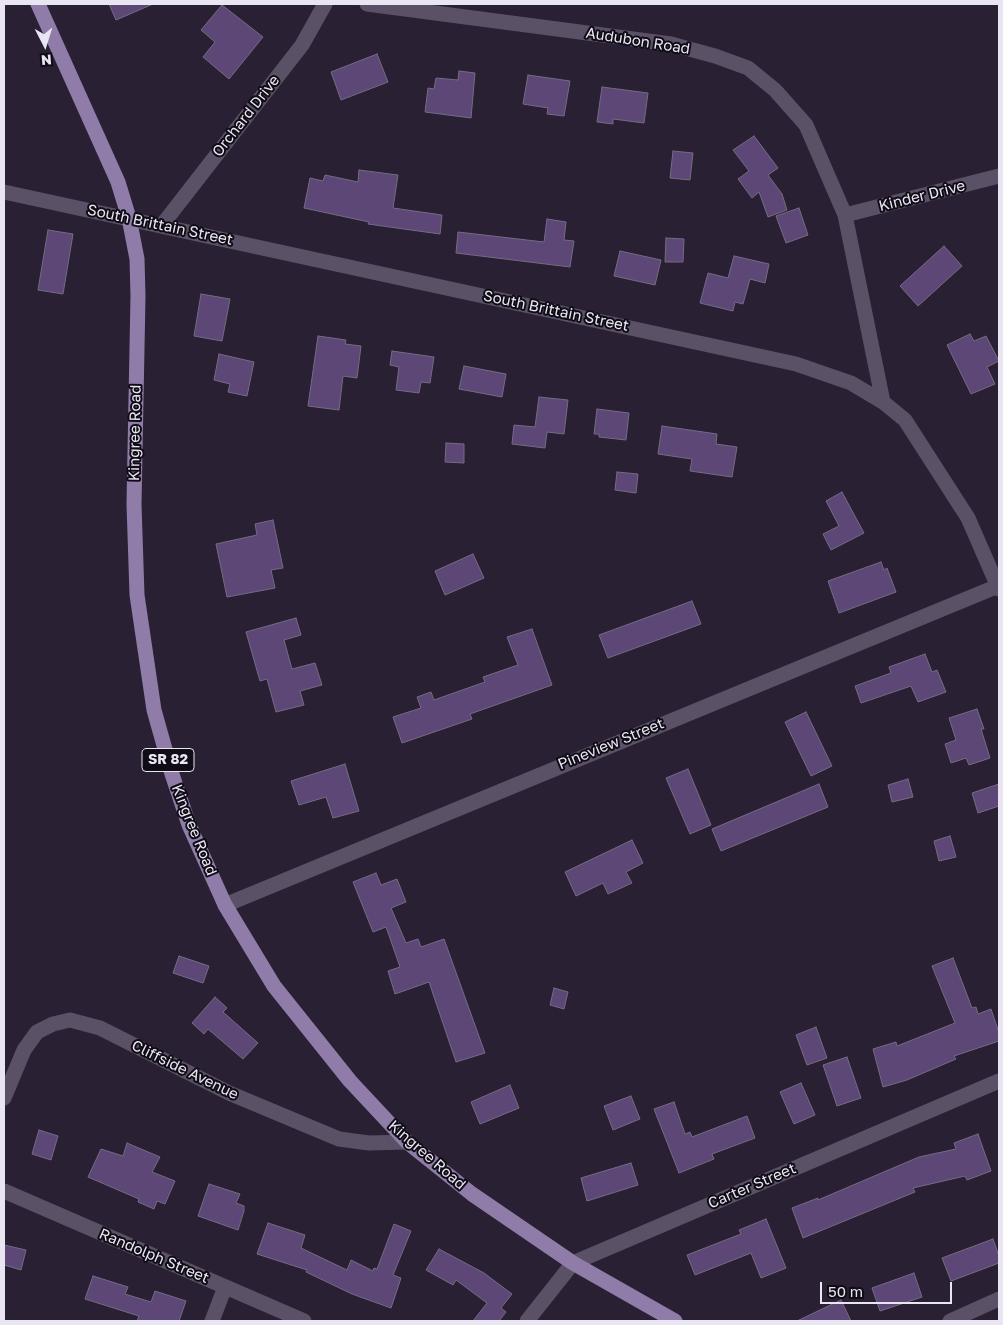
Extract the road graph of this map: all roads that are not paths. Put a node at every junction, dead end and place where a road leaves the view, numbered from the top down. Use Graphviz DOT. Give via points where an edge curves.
graph roads {
  1 [pos="38,4"];
  2 [pos="325,4"];
  3 [pos="367,4"];
  4 [pos="999,176"];
  5 [pos="4,192"];
  6 [pos="845,215"];
  7 [pos="129,218"];
  8 [pos="162,226"];
  9 [pos="883,402"];
  10 [pos="998,588"];
  11 [pos="225,905"];
  12 [pos="999,1081"];
  13 [pos="4,1098"];
  14 [pos="407,1142"];
  15 [pos="4,1191"];
  16 [pos="573,1263"];
  17 [pos="225,1287"];
  18 [pos="999,1299"];
  19 [pos="212,1321"];
  20 [pos="304,1321"];
  21 [pos="527,1321"];
  22 [pos="674,1321"];
  23 [pos="950,1321"];
  1 -- 7 [label="main road, Kingree Road / SR 82" via="118,182"];
  2 -- 8 [label="street, Orchard Drive" via="302,45"];
  3 -- 6 [label="street, Audubon Road" via="671,44 748,68 775,90 806,125"];
  4 -- 6 [label="street, Kinder Drive"];
  5 -- 7 [label="street, South Brittain Street"];
  6 -- 9 [label="street, Audubon Road"];
  7 -- 8 [label="street, South Brittain Street"];
  7 -- 11 [label="main road, Kingree Road / SR 82" via="137,259 138,296 134,504 137,595 154,710 172,774 189,825"];
  8 -- 9 [label="street, South Brittain Street" via="796,364 851,383"];
  9 -- 10 [label="street, South Brittain Street" via="905,420 968,518"];
  10 -- 11 [label="street, Pineview Street"];
  11 -- 14 [label="main road, Kingree Road / SR 82" via="290,1008 350,1081"];
  12 -- 16 [label="street, Carter Street"];
  13 -- 14 [label="street, Cliffside Avenue" via="24,1050 37,1032 70,1020 100,1028 229,1093 340,1139 369,1144"];
  14 -- 16 [label="main road, Kingree Road / SR 82" via="472,1194"];
  15 -- 17 [label="street, Randolph Street"];
  16 -- 21 [label="street, Carter Street"];
  16 -- 22 [label="main road, Kingree Road / SR 82"];
  17 -- 19 [label="street"];
  17 -- 20 [label="street, Randolph Street"];
  18 -- 23 [label="street"];
}
